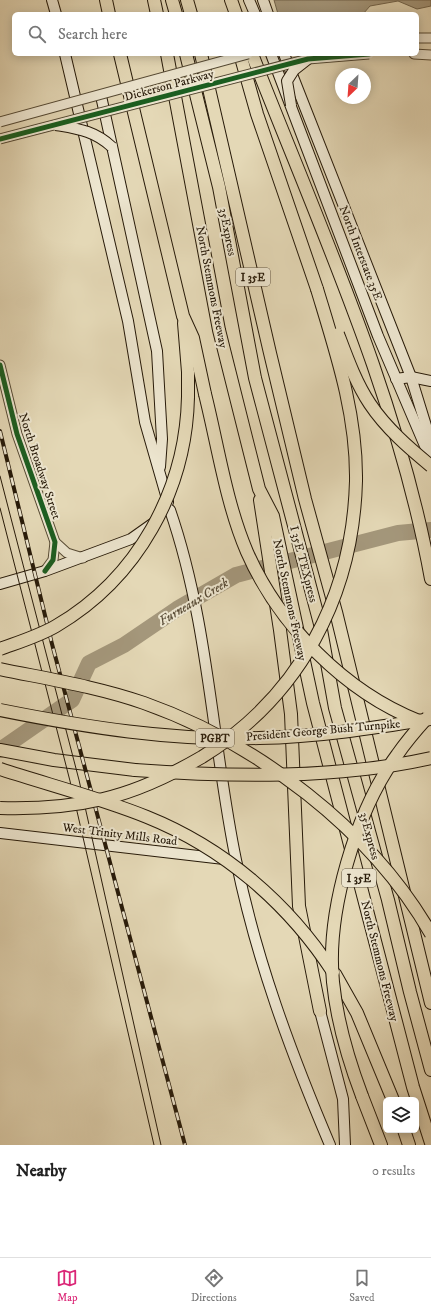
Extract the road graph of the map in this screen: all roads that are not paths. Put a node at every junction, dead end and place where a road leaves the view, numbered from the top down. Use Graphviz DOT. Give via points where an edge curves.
graph roads {
  1 [pos="52,0"];
  2 [pos="106,0"];
  3 [pos="154,0"];
  4 [pos="172,0"];
  5 [pos="187,0"];
  6 [pos="224,0"];
  7 [pos="231,0"];
  8 [pos="263,0"];
  9 [pos="250,1"];
  10 [pos="55,12"];
  11 [pos="109,12"];
  12 [pos="157,12"];
  13 [pos="175,12"];
  14 [pos="190,12"];
  15 [pos="227,12"];
  16 [pos="235,12"];
  17 [pos="254,12"];
  18 [pos="267,12"];
  19 [pos="419,38"];
  20 [pos="431,38"];
  21 [pos="419,54"];
  22 [pos="431,55"];
  23 [pos="65,56"];
  24 [pos="120,56"];
  25 [pos="167,56"];
  26 [pos="186,56"];
  27 [pos="201,56"];
  28 [pos="241,56"];
  29 [pos="241,56"];
  30 [pos="253,56"];
  31 [pos="272,56"];
  32 [pos="285,56"];
  33 [pos="345,56"];
  34 [pos="308,59"];
  35 [pos="276,67"];
  36 [pos="101,96"];
  37 [pos="291,105"];
  38 [pos="105,112"];
  39 [pos="0,122"];
  40 [pos="56,125"];
  41 [pos="0,139"];
  42 [pos="112,147"];
  43 [pos="317,290"];
  44 [pos="184,316"];
  45 [pos="0,365"];
  46 [pos="411,377"];
  47 [pos="396,379"];
  48 [pos="431,381"];
  49 [pos="431,442"];
  50 [pos="431,460"];
  51 [pos="431,466"];
  52 [pos="160,475"];
  53 [pos="289,503"];
  54 [pos="170,510"];
  55 [pos="268,518"];
  56 [pos="55,542"];
  57 [pos="83,558"];
  58 [pos="46,571"];
  59 [pos="431,579"];
  60 [pos="0,584"];
  61 [pos="320,624"];
  62 [pos="0,649"];
  63 [pos="0,669"];
  64 [pos="0,710"];
  65 [pos="431,713"];
  66 [pos="431,719"];
  67 [pos="431,726"];
  68 [pos="0,750"];
  69 [pos="431,758"];
  70 [pos="0,769"];
  71 [pos="0,808"];
  72 [pos="2,834"];
  73 [pos="236,860"];
  74 [pos="431,934"];
  75 [pos="431,1003"];
  76 [pos="320,1010"];
  77 [pos="431,1070"];
  78 [pos="392,1097"];
  79 [pos="405,1133"];
  80 [pos="431,1143"];
  81 [pos="330,1145"];
  82 [pos="345,1145"];
  83 [pos="381,1145"];
  84 [pos="409,1145"];
  1 -- 10 [label="main road"];
  2 -- 11 [label="highway"];
  3 -- 12 [label="highway"];
  4 -- 13 [label="highway"];
  5 -- 14 [label="highway"];
  6 -- 15 [label="highway"];
  7 -- 16 [label="highway"];
  8 -- 18 [label="main road"];
  9 -- 17 [label="main road"];
  19 -- 20 [label="street"];
  21 -- 22 [label="street"];
  23 -- 52 [label="main road" via="128,321 145,422"];
  24 -- 44 [label="highway"];
  25 -- 55 [label="highway, North Stemmons Freeway" via="219,330"];
  26 -- 53 [label="highway, 35Express" via="219,187 255,378"];
  27 -- 75 [label="highway, I 35E, bridge" via="305,499 336,612"];
  28 -- 43 [label="highway" via="257,114"];
  29 -- 36 [label="street, Dickerson Parkway, bridge"];
  30 -- 59 [label="highway" via="355,313 384,395 405,463"];
  31 -- 35 [label="main road, North Interstate 35E"];
  32 -- 46 [label="main road, North Interstate 35E"];
  33 -- 34 [label="street, Dickerson Parkway, bridge"];
  34 -- 35 [label="street, Dickerson Parkway, bridge"];
  34 -- 37 [label="main road, bridge" via="294,70 287,81"];
  35 -- 37 [label="main road, North Interstate 35E, bridge"];
  35 -- 38 [label="street, Dickerson Parkway, bridge"];
  36 -- 38 [label="main road"];
  36 -- 39 [label="street, Dickerson Parkway, bridge"];
  37 -- 47 [label="main road, North Interstate 35E"];
  38 -- 40 [label="street, Dickerson Parkway, bridge"];
  38 -- 42 [label="main road"];
  40 -- 41 [label="street, Dickerson Parkway, bridge"];
  40 -- 42 [label="main road, bridge" via="85,130 101,137"];
  42 -- 52 [label="main road" via="157,351 162,439"];
  43 -- 51 [label="highway, bridge" via="370,404 393,432"];
  43 -- 71 [label="highway, bridge" via="347,392 352,421 356,480 352,528 340,581 329,610 304,659 273,698 236,733 167,776 125,793 76,804 45,808"];
  44 -- 62 [label="highway, bridge" via="188,372 187,425 178,470 158,518 128,564 96,596 55,626"];
  44 -- 67 [label="highway, bridge" via="193,338 236,519 247,551 268,592 296,629 340,673 389,706"];
  45 -- 56 [label="street, North Broadway Street" via="17,434"];
  46 -- 47 [label="main road"];
  46 -- 48 [label="main road"];
  46 -- 49 [label="main road, North Interstate 35E"];
  47 -- 50 [label="main road, North Interstate 35E"];
  52 -- 54 [label="main road"];
  53 -- 61 [label="highway, I 35E TEXpress"];
  54 -- 57 [label="main road" via="131,539"];
  54 -- 73 [label="main road" via="183,548 202,643"];
  55 -- 76 [label="highway, bridge" via="291,714 299,906"];
  55 -- 80 [label="highway, North Stemmons Freeway / I 35E" via="313,704 390,1000"];
  56 -- 57 [label="street" via="67,553"];
  56 -- 58 [label="street, North Broadway Street" via="53,560"];
  57 -- 58 [label="main road"];
  58 -- 60 [label="main road"];
  61 -- 77 [label="highway, 35Express" via="335,708 388,900"];
  63 -- 74 [label="highway, bridge" via="95,689 143,703 200,726 235,744 306,793 352,834 392,880"];
  64 -- 66 [label="highway, President George Bush Turnpike / PGBT, bridge" via="138,733 196,737 259,738 350,731"];
  65 -- 83 [label="highway, bridge" via="396,755 370,802 348,861 337,908 333,958 335,994 346,1053"];
  68 -- 69 [label="highway, bridge" via="96,766 195,774 310,772"];
  70 -- 78 [label="highway, bridge" via="126,809 171,827 233,864 280,905 317,946 363,1025"];
  72 -- 73 [label="main road, West Trinity Mills Road"];
  73 -- 81 [label="main road" via="266,979"];
  76 -- 82 [label="main road" via="343,1099"];
  79 -- 84 [label="highway"];
}
